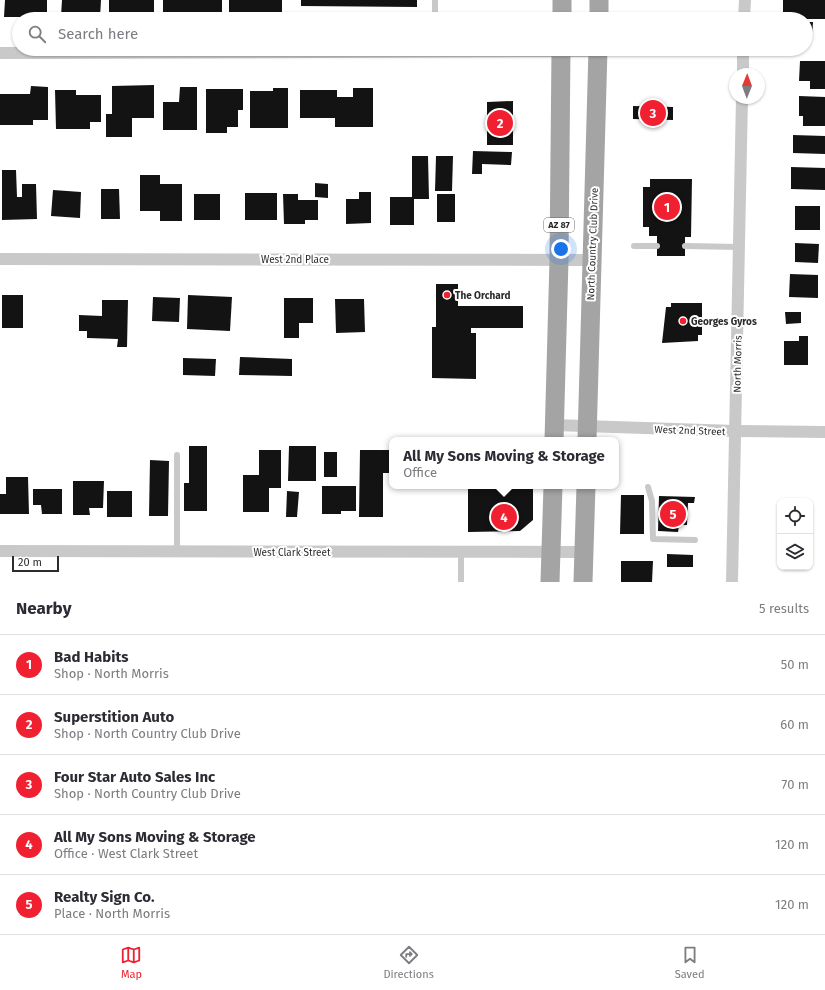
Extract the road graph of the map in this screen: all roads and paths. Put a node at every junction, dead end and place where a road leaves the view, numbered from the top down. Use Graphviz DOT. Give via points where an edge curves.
graph roads {
  1 [pos="435,0"];
  2 [pos="562,0"];
  3 [pos="600,0"];
  4 [pos="744,0"];
  5 [pos="435,12"];
  6 [pos="562,12"];
  7 [pos="599,12"];
  8 [pos="744,12"];
  9 [pos="0,53"];
  10 [pos="12,53"];
  11 [pos="561,56"];
  12 [pos="597,56"];
  13 [pos="743,56"];
  14 [pos="743,68"];
  15 [pos="742,104"];
  16 [pos="634,246"];
  17 [pos="657,246"];
  18 [pos="685,246"];
  19 [pos="739,247"];
  20 [pos="0,259"];
  21 [pos="559,260"];
  22 [pos="591,260"];
  23 [pos="735,431"];
  24 [pos="825,432"];
  25 [pos="554,433"];
  26 [pos="587,433"];
  27 [pos="177,454"];
  28 [pos="648,487"];
  29 [pos="553,489"];
  30 [pos="586,489"];
  31 [pos="695,540"];
  32 [pos="0,551"];
  33 [pos="177,551"];
  34 [pos="461,551"];
  35 [pos="551,552"];
  36 [pos="584,552"];
  37 [pos="461,582"];
  38 [pos="550,582"];
  39 [pos="583,582"];
  40 [pos="732,582"];
  1 -- 5 [label="lane"];
  2 -- 6 [label="main road"];
  3 -- 7 [label="main road"];
  4 -- 8 [label="street"];
  9 -- 10 [label="street"];
  11 -- 21 [label="main road, AZ 87"];
  12 -- 22 [label="main road, North Country Club Drive"];
  13 -- 14 [label="street"];
  15 -- 19 [label="street, North Morris"];
  16 -- 17 [label="lane"];
  18 -- 19 [label="lane"];
  19 -- 23 [label="street, North Morris"];
  20 -- 21 [label="street, West 2nd Place"];
  21 -- 22 [label="street, West 2nd Place"];
  21 -- 25 [label="main road, AZ 87"];
  22 -- 26 [label="main road, North Country Club Drive"];
  23 -- 24 [label="street, West 2nd Street"];
  23 -- 26 [label="street, West 2nd Street"];
  23 -- 40 [label="street, North Morris"];
  25 -- 26 [label="street, West 2nd Street"];
  27 -- 33 [label="lane"];
  28 -- 31 [label="lane" via="652,501 652,539"];
  29 -- 35 [label="main road"];
  30 -- 36 [label="main road"];
  32 -- 33 [label="street, West Clark Street"];
  33 -- 34 [label="street, West Clark Street"];
  34 -- 35 [label="street, West Clark Street"];
  34 -- 37 [label="lane"];
  35 -- 36 [label="street, West Clark Street"];
  35 -- 38 [label="main road"];
  36 -- 39 [label="main road"];
}
